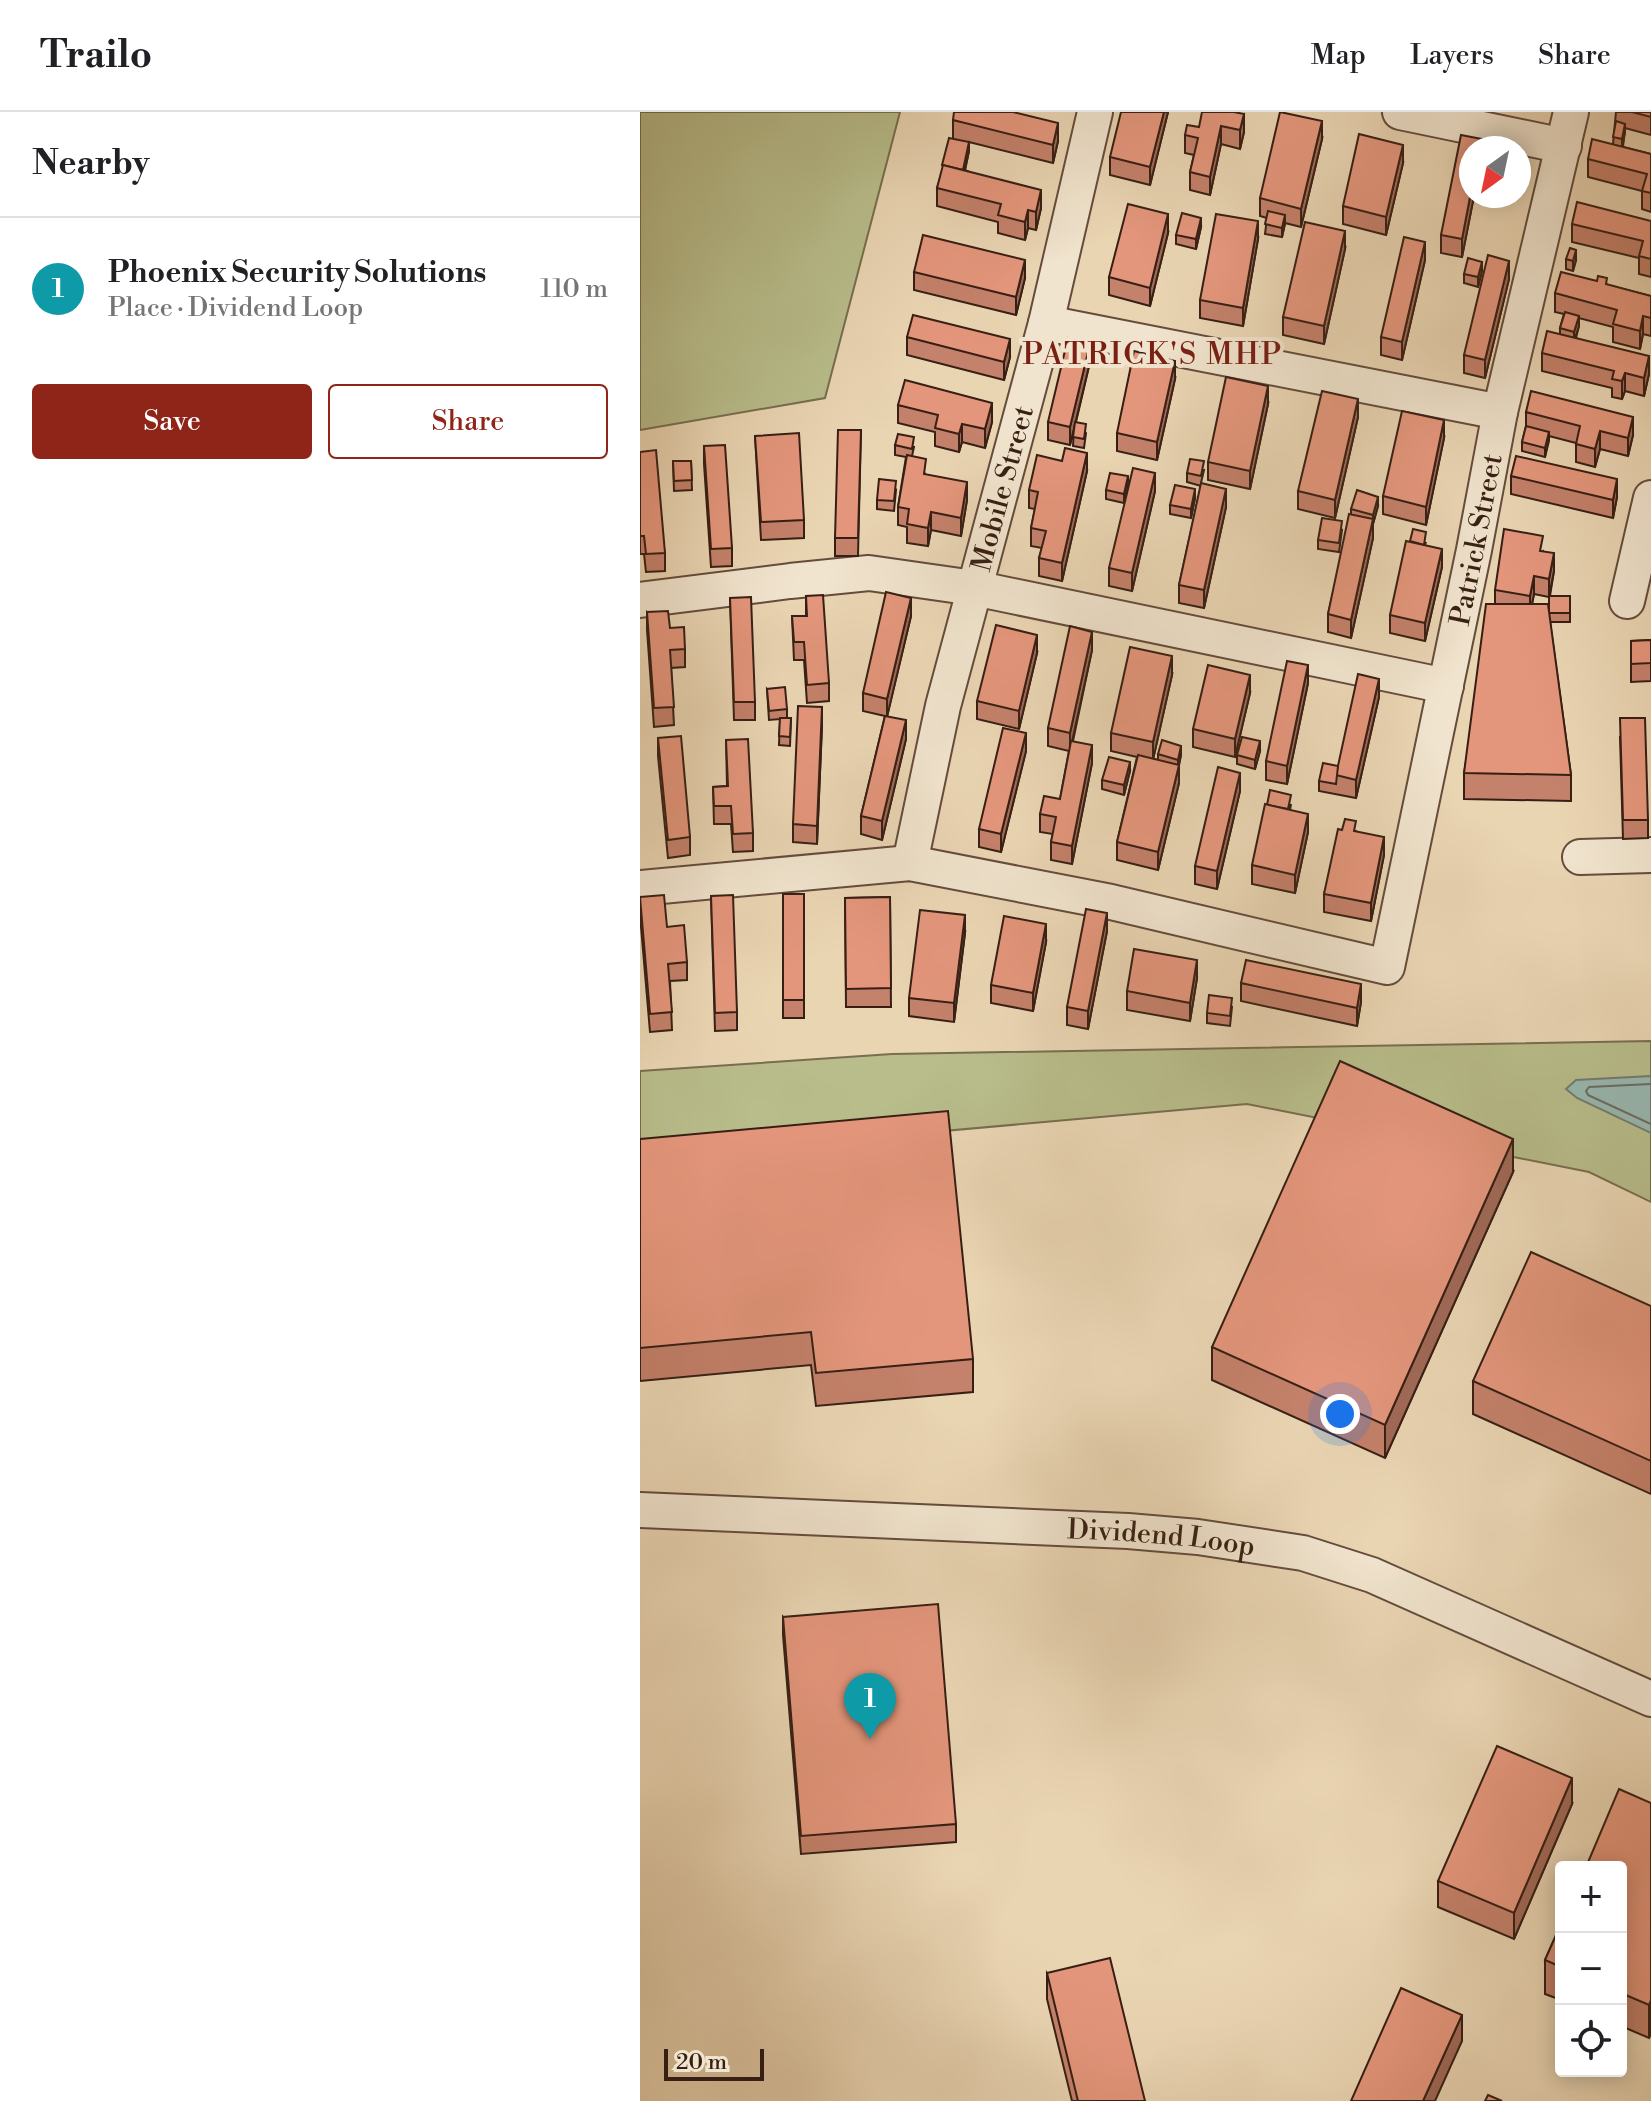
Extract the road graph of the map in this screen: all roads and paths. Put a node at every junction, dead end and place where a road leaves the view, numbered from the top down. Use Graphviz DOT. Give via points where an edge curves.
graph roads {
  1 [pos="1095,112"];
  2 [pos="1400,112"];
  3 [pos="1571,112"];
  4 [pos="1564,146"];
  5 [pos="1046,323"];
  6 [pos="1500,412"];
  7 [pos="1651,498"];
  8 [pos="974,588"];
  9 [pos="640,600"];
  10 [pos="1627,601"];
  11 [pos="1446,686"];
  12 [pos="1651,855"];
  13 [pos="1580,857"];
  14 [pos="910,863"];
  15 [pos="640,888"];
  16 [pos="640,1510"];
  17 [pos="1651,1699"];
  1 -- 5 [label="street, Mobile Street"];
  2 -- 4 [label="street"];
  3 -- 4 [label="street, Patrick Street"];
  4 -- 6 [label="street, Patrick Street"];
  5 -- 6 [label="street"];
  5 -- 8 [label="street, Mobile Street"];
  6 -- 11 [label="street, Patrick Street"];
  7 -- 10 [label="street"];
  8 -- 9 [label="street" via="869,573"];
  8 -- 11 [label="street"];
  8 -- 14 [label="street, Mobile Street"];
  11 -- 14 [label="street, Patrick Street" via="1387,967 1111,902"];
  12 -- 13 [label="street"];
  14 -- 15 [label="street"];
  16 -- 17 [label="street, Dividend Loop" via="1128,1531 1303,1553 1372,1575"];
}
